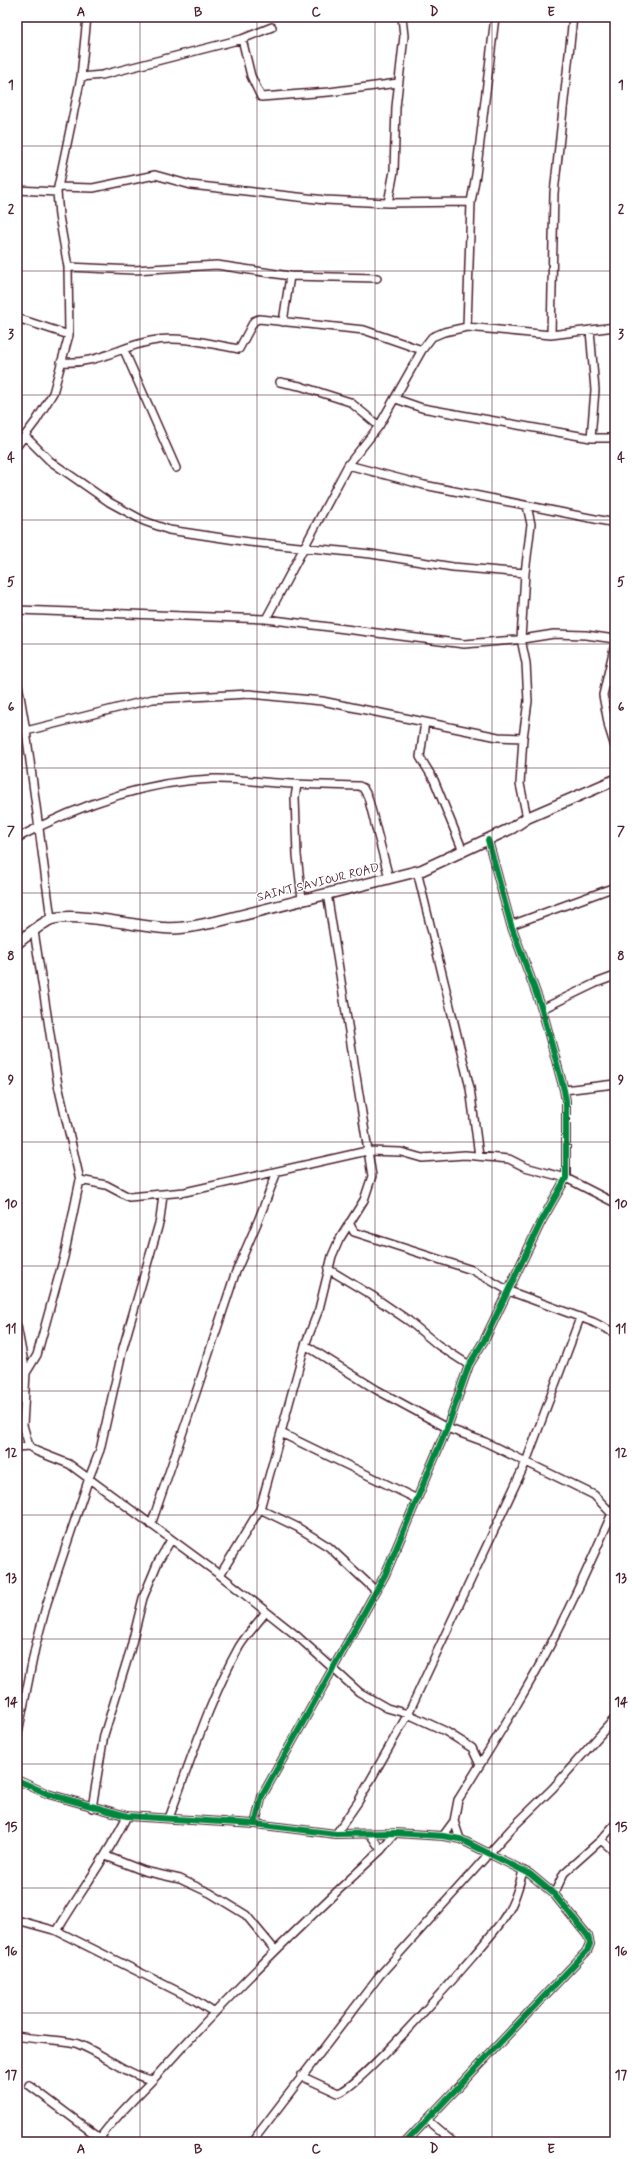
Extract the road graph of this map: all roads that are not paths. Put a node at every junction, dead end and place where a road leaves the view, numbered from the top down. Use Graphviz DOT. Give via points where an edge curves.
graph roads {
  1 [pos="87,17"];
  2 [pos="402,17"];
  3 [pos="495,17"];
  4 [pos="574,17"];
  5 [pos="272,27"];
  6 [pos="242,39"];
  7 [pos="81,77"];
  8 [pos="398,83"];
  9 [pos="58,189"];
  10 [pos="17,190"];
  11 [pos="471,202"];
  12 [pos="388,203"];
  13 [pos="68,267"];
  14 [pos="290,276"];
  15 [pos="377,278"];
  16 [pos="17,318"];
  17 [pos="283,322"];
  18 [pos="467,327"];
  19 [pos="615,327"];
  20 [pos="590,330"];
  21 [pos="551,334"];
  22 [pos="69,335"];
  23 [pos="124,350"];
  24 [pos="422,350"];
  25 [pos="61,362"];
  26 [pos="280,382"];
  27 [pos="396,399"];
  28 [pos="379,426"];
  29 [pos="24,436"];
  30 [pos="591,438"];
  31 [pos="615,438"];
  32 [pos="17,446"];
  33 [pos="348,465"];
  34 [pos="176,468"];
  35 [pos="527,506"];
  36 [pos="615,522"];
  37 [pos="306,548"];
  38 [pos="525,572"];
  39 [pos="17,610"];
  40 [pos="266,619"];
  41 [pos="615,639"];
  42 [pos="521,640"];
  43 [pos="615,644"];
  44 [pos="612,667"];
  45 [pos="17,678"];
  46 [pos="425,722"];
  47 [pos="17,730"];
  48 [pos="26,731"];
  49 [pos="523,738"];
  50 [pos="615,747"];
  51 [pos="615,780"];
  52 [pos="297,785"];
  53 [pos="526,818"];
  54 [pos="38,827"];
  55 [pos="17,838"];
  56 [pos="488,840"];
  57 [pos="463,851"];
  58 [pos="418,871"];
  59 [pos="389,878"];
  60 [pos="615,887"];
  61 [pos="326,893"];
  62 [pos="302,899"];
  63 [pos="51,919"];
  64 [pos="511,925"];
  65 [pos="34,931"];
  66 [pos="17,943"];
  67 [pos="615,976"];
  68 [pos="542,1009"];
  69 [pos="615,1084"];
  70 [pos="564,1090"];
  71 [pos="367,1151"];
  72 [pos="479,1156"];
  73 [pos="277,1172"];
  74 [pos="566,1178"];
  75 [pos="80,1180"];
  76 [pos="163,1194"];
  77 [pos="615,1203"];
  78 [pos="349,1223"];
  79 [pos="328,1269"];
  80 [pos="509,1291"];
  81 [pos="580,1318"];
  82 [pos="17,1326"];
  83 [pos="615,1333"];
  84 [pos="305,1345"];
  85 [pos="469,1365"];
  86 [pos="26,1373"];
  87 [pos="447,1428"];
  88 [pos="281,1433"];
  89 [pos="29,1446"];
  90 [pos="17,1447"];
  91 [pos="526,1462"];
  92 [pos="89,1478"];
  93 [pos="417,1499"];
  94 [pos="615,1506"];
  95 [pos="260,1509"];
  96 [pos="612,1514"];
  97 [pos="151,1525"];
  98 [pos="171,1540"];
  99 [pos="220,1575"];
  100 [pos="376,1590"];
  101 [pos="265,1613"];
  102 [pos="332,1670"];
  103 [pos="408,1714"];
  104 [pos="615,1718"];
  105 [pos="17,1738"];
  106 [pos="480,1765"];
  107 [pos="17,1780"];
  108 [pos="92,1808"];
  109 [pos="127,1816"];
  110 [pos="169,1818"];
  111 [pos="454,1821"];
  112 [pos="255,1824"];
  113 [pos="615,1824"];
  114 [pos="395,1833"];
  115 [pos="336,1834"];
  116 [pos="370,1834"];
  117 [pos="443,1836"];
  118 [pos="460,1839"];
  119 [pos="601,1840"];
  120 [pos="381,1850"];
  121 [pos="615,1852"];
  122 [pos="490,1854"];
  123 [pos="106,1856"];
  124 [pos="523,1871"];
  125 [pos="554,1894"];
  126 [pos="17,1920"];
  127 [pos="56,1931"];
  128 [pos="275,1950"];
  129 [pos="213,2012"];
  130 [pos="17,2036"];
  131 [pos="301,2076"];
  132 [pos="138,2077"];
  133 [pos="152,2080"];
  134 [pos="29,2085"];
  135 [pos="143,2088"];
  136 [pos="427,2120"];
  137 [pos="102,2140"];
  138 [pos="252,2142"];
  139 [pos="406,2142"];
  140 [pos="453,2142"];
  1 -- 7 [label="street"];
  2 -- 8 [label="street" via="404,36"];
  3 -- 11 [label="street"];
  4 -- 21 [label="street" via="554,193"];
  5 -- 6 [label="street"];
  6 -- 7 [label="street" via="102,75"];
  6 -- 8 [label="street" via="251,76 261,97"];
  7 -- 9 [label="street"];
  8 -- 12 [label="street" via="394,171"];
  9 -- 10 [label="street"];
  9 -- 12 [label="street" via="93,188 155,175 191,185 325,200"];
  9 -- 13 [label="street" via="59,216"];
  11 -- 12 [label="street"];
  11 -- 18 [label="street"];
  13 -- 14 [label="street" via="134,270 217,265"];
  13 -- 22 [label="street"];
  14 -- 15 [label="street"];
  14 -- 17 [label="street"];
  16 -- 22 [label="street"];
  17 -- 23 [label="street" via="256,320 239,349 201,341 174,340 151,341"];
  17 -- 24 [label="street" via="364,330"];
  18 -- 21 [label="street"];
  18 -- 24 [label="street" via="432,337"];
  19 -- 20 [label="street"];
  20 -- 21 [label="street"];
  20 -- 30 [label="street" via="595,390"];
  22 -- 25 [label="street"];
  23 -- 25 [label="street" via="79,363"];
  23 -- 34 [label="street"];
  24 -- 27 [label="street"];
  25 -- 29 [label="street" via="53,393"];
  26 -- 28 [label="street" via="350,402"];
  27 -- 28 [label="street"];
  27 -- 30 [label="street" via="422,408"];
  28 -- 33 [label="street"];
  29 -- 32 [label="street"];
  29 -- 37 [label="street" via="56,466 109,502 144,521 170,530 202,536"];
  30 -- 31 [label="street"];
  33 -- 35 [label="street" via="424,485"];
  33 -- 37 [label="street"];
  35 -- 36 [label="street"];
  35 -- 38 [label="street" via="531,524"];
  37 -- 38 [label="street" via="371,554 453,567"];
  37 -- 40 [label="street"];
  38 -- 42 [label="street"];
  39 -- 40 [label="street"];
  40 -- 42 [label="street" via="464,644"];
  41 -- 42 [label="street" via="554,634"];
  42 -- 49 [label="street" via="526,663 528,701"];
  43 -- 44 [label="street"];
  44 -- 50 [label="street" via="604,695"];
  45 -- 48 [label="street"];
  46 -- 48 [label="street" via="322,701 249,694 153,699"];
  46 -- 49 [label="street" via="498,737"];
  46 -- 57 [label="street" via="420,757 434,780"];
  47 -- 48 [label="street"];
  48 -- 54 [label="street"];
  49 -- 53 [label="street" via="520,784"];
  51 -- 53 [label="street, SAINT SAVIOUR ROAD"];
  52 -- 54 [label="street" via="214,779 163,784 121,794"];
  52 -- 59 [label="street" via="363,788 368,797"];
  52 -- 62 [label="street" via="297,855"];
  53 -- 56 [label="street, SAINT SAVIOUR ROAD"];
  54 -- 55 [label="street"];
  54 -- 63 [label="street"];
  56 -- 57 [label="street, SAINT SAVIOUR ROAD"];
  56 -- 64 [label="street"];
  57 -- 58 [label="street, SAINT SAVIOUR ROAD"];
  58 -- 59 [label="street, SAINT SAVIOUR ROAD"];
  58 -- 72 [label="street" via="470,1088"];
  59 -- 61 [label="street, SAINT SAVIOUR ROAD"];
  60 -- 64 [label="street"];
  61 -- 62 [label="street, SAINT SAVIOUR ROAD"];
  61 -- 71 [label="street"];
  62 -- 63 [label="street, SAINT SAVIOUR ROAD" via="188,927 166,929 68,917"];
  63 -- 65 [label="street"];
  64 -- 68 [label="street"];
  65 -- 66 [label="street"];
  65 -- 75 [label="street" via="58,1085"];
  67 -- 68 [label="street"];
  68 -- 70 [label="street"];
  69 -- 70 [label="street"];
  70 -- 74 [label="street"];
  71 -- 72 [label="street" via="401,1152 422,1158"];
  71 -- 73 [label="street"];
  71 -- 78 [label="street" via="372,1176 364,1200"];
  72 -- 74 [label="street" via="509,1159 525,1167"];
  73 -- 76 [label="street" via="185,1192"];
  73 -- 97 [label="street" via="235,1274"];
  74 -- 77 [label="street"];
  74 -- 80 [label="street" via="541,1222"];
  75 -- 76 [label="street" via="106,1185 129,1198"];
  75 -- 86 [label="street" via="64,1257 37,1355"];
  76 -- 92 [label="street" via="154,1247 143,1274 100,1450"];
  78 -- 79 [label="street" via="339,1240"];
  78 -- 80 [label="street" via="354,1232 472,1270"];
  79 -- 84 [label="street" via="319,1309"];
  79 -- 85 [label="street" via="371,1295"];
  80 -- 81 [label="street"];
  80 -- 85 [label="street"];
  81 -- 83 [label="street"];
  81 -- 91 [label="street"];
  82 -- 86 [label="street"];
  84 -- 87 [label="street" via="377,1390"];
  84 -- 88 [label="street"];
  85 -- 87 [label="street"];
  86 -- 89 [label="street" via="23,1425"];
  87 -- 91 [label="street"];
  87 -- 93 [label="street"];
  88 -- 93 [label="street"];
  88 -- 95 [label="street"];
  89 -- 90 [label="street"];
  89 -- 92 [label="street" via="69,1464"];
  91 -- 96 [label="street" via="594,1495"];
  91 -- 103 [label="street"];
  92 -- 97 [label="street"];
  92 -- 105 [label="street" via="47,1603"];
  93 -- 100 [label="street" via="385,1575"];
  94 -- 96 [label="street"];
  95 -- 99 [label="street"];
  95 -- 100 [label="street" via="329,1547"];
  96 -- 106 [label="street" via="554,1638"];
  97 -- 98 [label="street"];
  98 -- 99 [label="street"];
  98 -- 108 [label="street" via="158,1562 143,1598 130,1651 104,1735"];
  99 -- 101 [label="street"];
  100 -- 102 [label="street"];
  101 -- 102 [label="street" via="297,1636"];
  101 -- 110 [label="street" via="240,1646 220,1684"];
  102 -- 103 [label="street" via="373,1701"];
  102 -- 112 [label="street" via="262,1796"];
  103 -- 106 [label="street" via="445,1731 472,1748"];
  103 -- 115 [label="street" via="358,1802"];
  104 -- 122 [label="street"];
  106 -- 111 [label="street" via="458,1800"];
  107 -- 108 [label="street" via="48,1794"];
  108 -- 109 [label="street"];
  109 -- 110 [label="street"];
  109 -- 123 [label="street"];
  110 -- 112 [label="street"];
  111 -- 117 [label="street"];
  111 -- 118 [label="street"];
  112 -- 115 [label="street"];
  113 -- 119 [label="street"];
  114 -- 116 [label="street"];
  114 -- 117 [label="street"];
  114 -- 120 [label="street"];
  115 -- 116 [label="street"];
  116 -- 120 [label="street"];
  117 -- 118 [label="street"];
  118 -- 122 [label="street"];
  119 -- 121 [label="street"];
  119 -- 125 [label="street" via="564,1873"];
  120 -- 128 [label="street"];
  122 -- 124 [label="street"];
  122 -- 131 [label="street" via="379,1976"];
  123 -- 127 [label="street"];
  123 -- 128 [label="street" via="144,1871 180,1879 210,1893 246,1915"];
  124 -- 125 [label="street"];
  124 -- 131 [label="street" via="514,1901 502,1921 444,1989 345,2091 338,2093"];
  125 -- 136 [label="street" via="588,1936 590,1944 587,1952"];
  126 -- 127 [label="street"];
  127 -- 129 [label="street" via="193,1999"];
  128 -- 129 [label="street"];
  129 -- 133 [label="street"];
  130 -- 132 [label="street" via="76,2044 106,2057"];
  131 -- 138 [label="street"];
  132 -- 133 [label="street"];
  132 -- 135 [label="street"];
  133 -- 135 [label="street"];
  134 -- 137 [label="street"];
  135 -- 137 [label="street" via="119,2113"];
  136 -- 139 [label="street"];
  136 -- 140 [label="street"];
}
